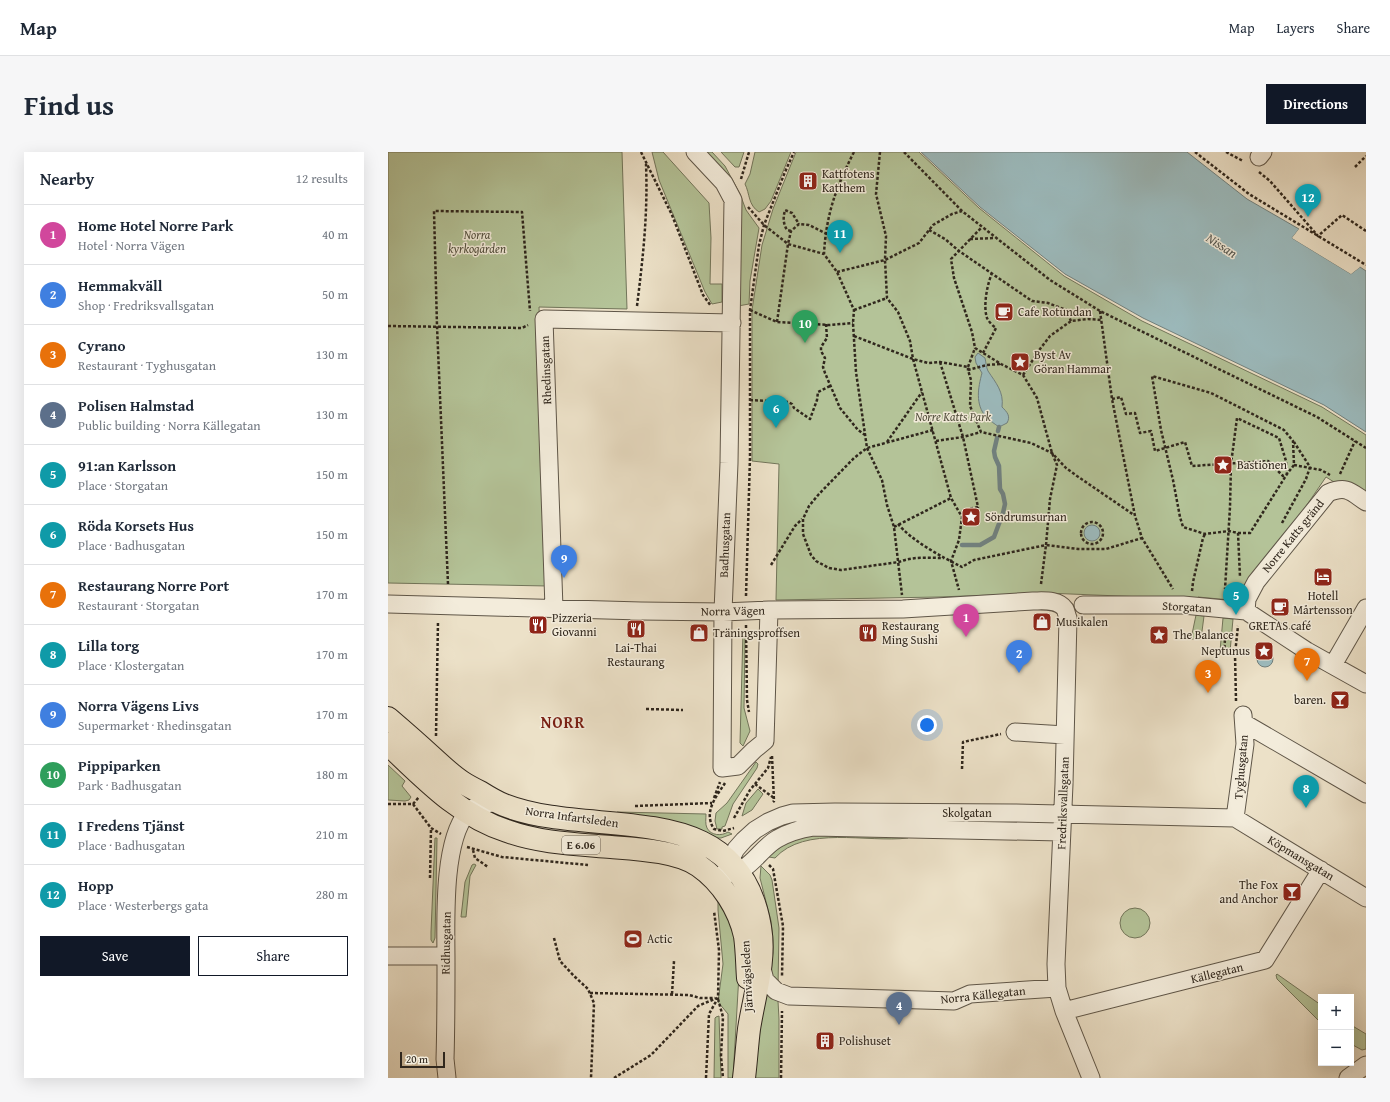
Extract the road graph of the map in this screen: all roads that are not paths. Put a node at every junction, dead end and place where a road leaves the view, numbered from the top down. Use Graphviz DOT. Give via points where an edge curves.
graph roads {
  1 [pos="695,152"];
  2 [pos="732,315"];
  3 [pos="1366,502"];
  4 [pos="388,604"];
  5 [pos="1083,605"];
  6 [pos="554,608"];
  7 [pos="1366,608"];
  8 [pos="769,610"];
  9 [pos="1243,611"];
  10 [pos="723,612"];
  11 [pos="1068,618"];
  12 [pos="1333,665"];
  13 [pos="1366,684"];
  14 [pos="388,718"];
  15 [pos="1015,732"];
  16 [pos="1065,735"];
  17 [pos="388,744"];
  18 [pos="462,782"];
  19 [pos="1366,794"];
  20 [pos="498,802"];
  21 [pos="467,812"];
  22 [pos="1062,815"];
  23 [pos="1235,818"];
  24 [pos="1061,832"];
  25 [pos="699,865"];
  26 [pos="731,869"];
  27 [pos="1321,870"];
  28 [pos="1366,898"];
  29 [pos="721,902"];
  30 [pos="388,956"];
  31 [pos="446,956"];
  32 [pos="761,963"];
  33 [pos="1057,988"];
  34 [pos="1064,1011"];
  35 [pos="749,1029"];
  36 [pos="1366,1065"];
  37 [pos="447,1078"];
  38 [pos="744,1078"];
  39 [pos="1091,1078"];
  40 [pos="1348,1078"];
  1 -- 2 [label="street, Badhusgatan" via="724,183 733,200"];
  2 -- 6 [label="street, Rhedinsgatan" via="635,321 544,319"];
  2 -- 10 [label="street, Badhusgatan"];
  3 -- 9 [label="street, Norre Katts gränd" via="1336,483 1256,582"];
  4 -- 6 [label="street, Norra Vägen"];
  5 -- 9 [label="street, Storgatan" via="1183,605"];
  6 -- 10 [label="street, Norra Vägen"];
  7 -- 12 [label="street"];
  8 -- 10 [label="street, Norra Vägen"];
  8 -- 10 [label="street, Badhusgatan" via="765,741 738,766 722,768"];
  8 -- 11 [label="street, Norra Vägen" via="903,609 1051,601 1065,609"];
  9 -- 12 [label="street, Storgatan"];
  11 -- 16 [label="street, Fredriksvallsgatan"];
  12 -- 13 [label="street, Storgatan"];
  14 -- 18 [label="highway, Norra Infartsleden / E 6.06"];
  15 -- 16 [label="street"];
  16 -- 22 [label="street, Fredriksvallsgatan"];
  17 -- 21 [label="highway, Norra Infartsleden / E 6.06" via="429,783"];
  18 -- 20 [label="highway, Norra Infartsleden / E 6.06"];
  18 -- 21 [label="street"];
  19 -- 23 [label="street, Tyghusgatan" via="1243,719 1245,744"];
  20 -- 21 [label="street" via="477,806"];
  20 -- 26 [label="highway, Norra Infartsleden / E 6.06" via="536,814 658,828 681,834 707,844"];
  21 -- 25 [label="highway, Norra Infartsleden / E 6.06" via="492,826 528,837 652,851"];
  21 -- 31 [label="street, Ridhusgatan" via="451,851"];
  22 -- 23 [label="street, Skolgatan"];
  22 -- 24 [label="street, Fredriksvallsgatan"];
  22 -- 26 [label="street, Skolgatan" via="793,813 755,830 736,849"];
  23 -- 27 [label="street, Köpmansgatan"];
  24 -- 26 [label="street, Skolgatan" via="813,827 788,833 776,839 747,866"];
  24 -- 33 [label="street, Fredriksvallsgatan"];
  25 -- 26 [label="street"];
  25 -- 29 [label="highway, Järnvägsleden / E 6.06" via="713,878"];
  26 -- 29 [label="street"];
  26 -- 32 [label="highway, Järnvägsleden / E 6.06" via="751,896 760,926"];
  27 -- 28 [label="street, Köpmansgatan"];
  27 -- 34 [label="street, Källegatan" via="1266,960"];
  29 -- 35 [label="highway, Järnvägsleden / E 6.06" via="739,917 745,936"];
  30 -- 31 [label="street"];
  31 -- 37 [label="street, Ridhusgatan"];
  32 -- 33 [label="street, Norra Källegatan" via="765,980 776,991 785,994 954,1001 970,994"];
  32 -- 35 [label="highway, Järnvägsleden / E 6.06"];
  33 -- 34 [label="street, Fredriksvallsgatan"];
  34 -- 39 [label="street, Fredriksvallsgatan"];
  35 -- 38 [label="highway, Järnvägsleden / E 6.06"];
  36 -- 40 [label="street"];
}
